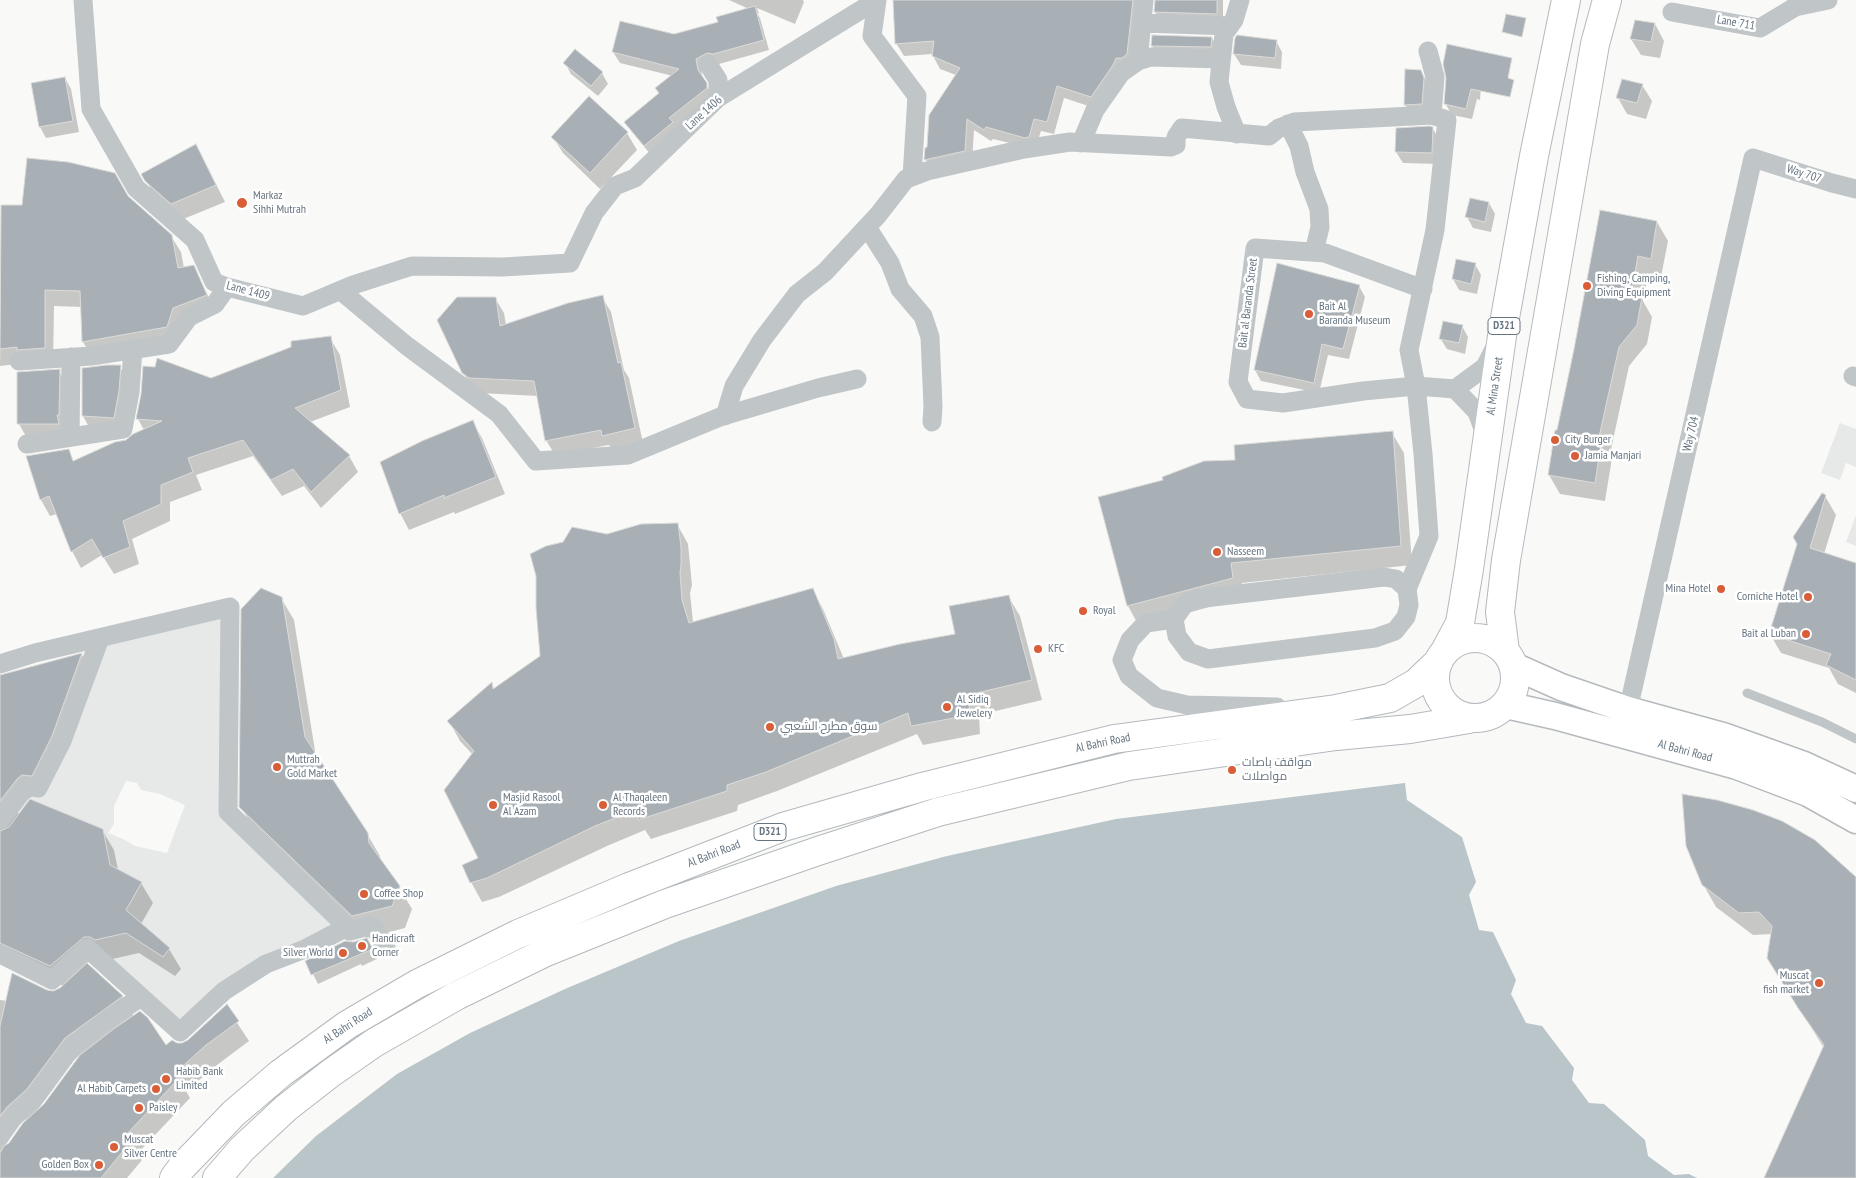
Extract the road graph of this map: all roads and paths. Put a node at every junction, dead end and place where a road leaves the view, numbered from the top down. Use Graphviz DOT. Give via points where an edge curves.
graph roads {
  1 [pos="82,0"];
  2 [pos="877,0"];
  3 [pos="1144,0"];
  4 [pos="1240,0"];
  5 [pos="1566,0"];
  6 [pos="1608,0"];
  7 [pos="1828,0"];
  8 [pos="1796,4"];
  9 [pos="1672,12"];
  10 [pos="1142,23"];
  11 [pos="1230,26"];
  12 [pos="1428,51"];
  13 [pos="1221,59"];
  14 [pos="1138,61"];
  15 [pos="708,64"];
  16 [pos="718,98"];
  17 [pos="1432,115"];
  18 [pos="1288,124"];
  19 [pos="1238,134"];
  20 [pos="1081,143"];
  21 [pos="1753,158"];
  22 [pos="912,177"];
  23 [pos="1856,189"];
  24 [pos="866,227"];
  25 [pos="1314,252"];
  26 [pos="570,263"];
  27 [pos="228,287"];
  28 [pos="1423,289"];
  29 [pos="341,290"];
  30 [pos="1503,329"];
  31 [pos="133,349"];
  32 [pos="72,357"];
  33 [pos="19,361"];
  34 [pos="857,379"];
  35 [pos="1416,386"];
  36 [pos="1455,389"];
  37 [pos="725,416"];
  38 [pos="932,422"];
  39 [pos="70,437"];
  40 [pos="1488,440"];
  41 [pos="26,444"];
  42 [pos="1407,589"];
  43 [pos="1174,619"];
  44 [pos="100,638"];
  45 [pos="1442,656"];
  46 [pos="1509,658"];
  47 [pos="0,664"];
  48 [pos="1747,693"];
  49 [pos="1506,705"];
  50 [pos="1336,709"];
  51 [pos="1628,710"];
  52 [pos="1469,719"];
  53 [pos="1856,738"];
  54 [pos="1856,789"];
  55 [pos="0,820"];
  56 [pos="1856,820"];
  57 [pos="347,927"];
  58 [pos="386,948"];
  59 [pos="0,954"];
  60 [pos="141,998"];
  61 [pos="0,1136"];
  62 [pos="174,1178"];
  63 [pos="216,1178"];
  1 -- 27 [label="street, Lane 1409" via="91,109 136,188 195,240 214,282"];
  2 -- 16 [label="street, Lane 1406"];
  2 -- 22 [label="street" via="872,36 917,96"];
  3 -- 10 [label="street"];
  4 -- 11 [label="street"];
  5 -- 30 [label="main road, Al Mina Street / D321"];
  6 -- 46 [label="main road" via="1595,44 1506,560 1500,612"];
  7 -- 8 [label="street, Lane 711"];
  8 -- 9 [label="street, Lane 711" via="1760,28"];
  10 -- 11 [label="street"];
  10 -- 14 [label="street"];
  11 -- 13 [label="street" via="1224,34"];
  12 -- 17 [label="street" via="1435,77"];
  13 -- 14 [label="street" via="1152,57"];
  13 -- 19 [label="street" via="1219,82"];
  14 -- 20 [label="street" via="1121,73 1095,110"];
  15 -- 16 [label="street" via="718,80"];
  16 -- 26 [label="street, Lane 1406" via="634,178 615,186 594,213"];
  17 -- 18 [label="street"];
  17 -- 28 [label="street" via="1447,120 1435,230"];
  18 -- 19 [label="street" via="1269,136"];
  18 -- 25 [label="street" via="1299,146 1319,208 1320,227"];
  19 -- 20 [label="street" via="1182,128 1176,144 1163,148"];
  20 -- 22 [label="street" via="1024,149"];
  21 -- 23 [label="street, Way 707"];
  21 -- 51 [label="street, Way 704"];
  22 -- 24 [label="street" via="906,179"];
  24 -- 37 [label="street" via="825,272 797,294 762,340 734,386"];
  24 -- 38 [label="street" via="890,263 900,289 923,316 930,336"];
  25 -- 28 [label="street, Bait al Baranda Street" via="1325,253"];
  25 -- 35 [label="street, Bait al Baranda Street" via="1255,248 1238,382 1247,399 1283,403"];
  26 -- 29 [label="street, Lane 1409" via="503,267 412,266"];
  27 -- 29 [label="street, Lane 1409" via="303,306"];
  27 -- 31 [label="street" via="215,304 189,317 169,344"];
  28 -- 35 [label="street" via="1409,350"];
  29 -- 37 [label="street" via="407,346 500,414 536,461 628,455"];
  30 -- 36 [label="street" via="1485,367"];
  30 -- 40 [label="main road, Al Mina Street / D321"];
  31 -- 32 [label="street"];
  31 -- 39 [label="street" via="123,428"];
  32 -- 33 [label="street"];
  32 -- 39 [label="street"];
  34 -- 37 [label="street"];
  35 -- 36 [label="street, Bait al Baranda Street"];
  35 -- 42 [label="street" via="1428,536"];
  36 -- 40 [label="street" via="1478,412"];
  39 -- 41 [label="street"];
  40 -- 45 [label="main road, Al Mina Street / D321" via="1460,623"];
  42 -- 43 [label="street" via="1396,579 1384,577 1196,599 1184,605"];
  42 -- 43 [label="street" via="1409,606 1406,617 1395,631 1375,638 1208,659 1189,652 1177,636"];
  43 -- 50 [label="street" via="1146,623 1130,640 1122,660 1129,676 1157,698 1187,705"];
  44 -- 47 [label="street"];
  44 -- 55 [label="street" via="62,741 38,788 26,786"];
  44 -- 57 [label="street" via="230,607 228,812"];
  45 -- 46 [label="main road, D321" via="1456,643 1468,638 1482,638 1494,643"];
  45 -- 50 [label="main road, Al Bahri Road / D321" via="1416,683 1390,698"];
  45 -- 52 [label="main road, D321" via="1435,674 1440,698 1452,711"];
  46 -- 49 [label="main road" via="1516,676 1512,696"];
  46 -- 51 [label="street, Al Bahri Road" via="1561,687"];
  48 -- 53 [label="lane"];
  49 -- 52 [label="main road" via="1496,714"];
  49 -- 56 [label="street, Al Bahri Road" via="1737,766 1808,793"];
  50 -- 62 [label="main road, Al Bahri Road / D321" via="1114,739 922,786 783,827 629,887 518,934 418,984 347,1025 281,1073 234,1113"];
  51 -- 54 [label="street, Al Bahri Road" via="1722,736 1804,765"];
  52 -- 63 [label="main road" via="1129,766 938,812 665,904 546,952 456,996 374,1043 286,1108"];
  57 -- 58 [label="street" via="350,931 374,927"];
  57 -- 60 [label="street" via="305,949 266,964 224,991 180,1032"];
  59 -- 60 [label="street" via="52,980 87,948"];
  60 -- 61 [label="street" via="72,1047 35,1097 15,1115"];
}
